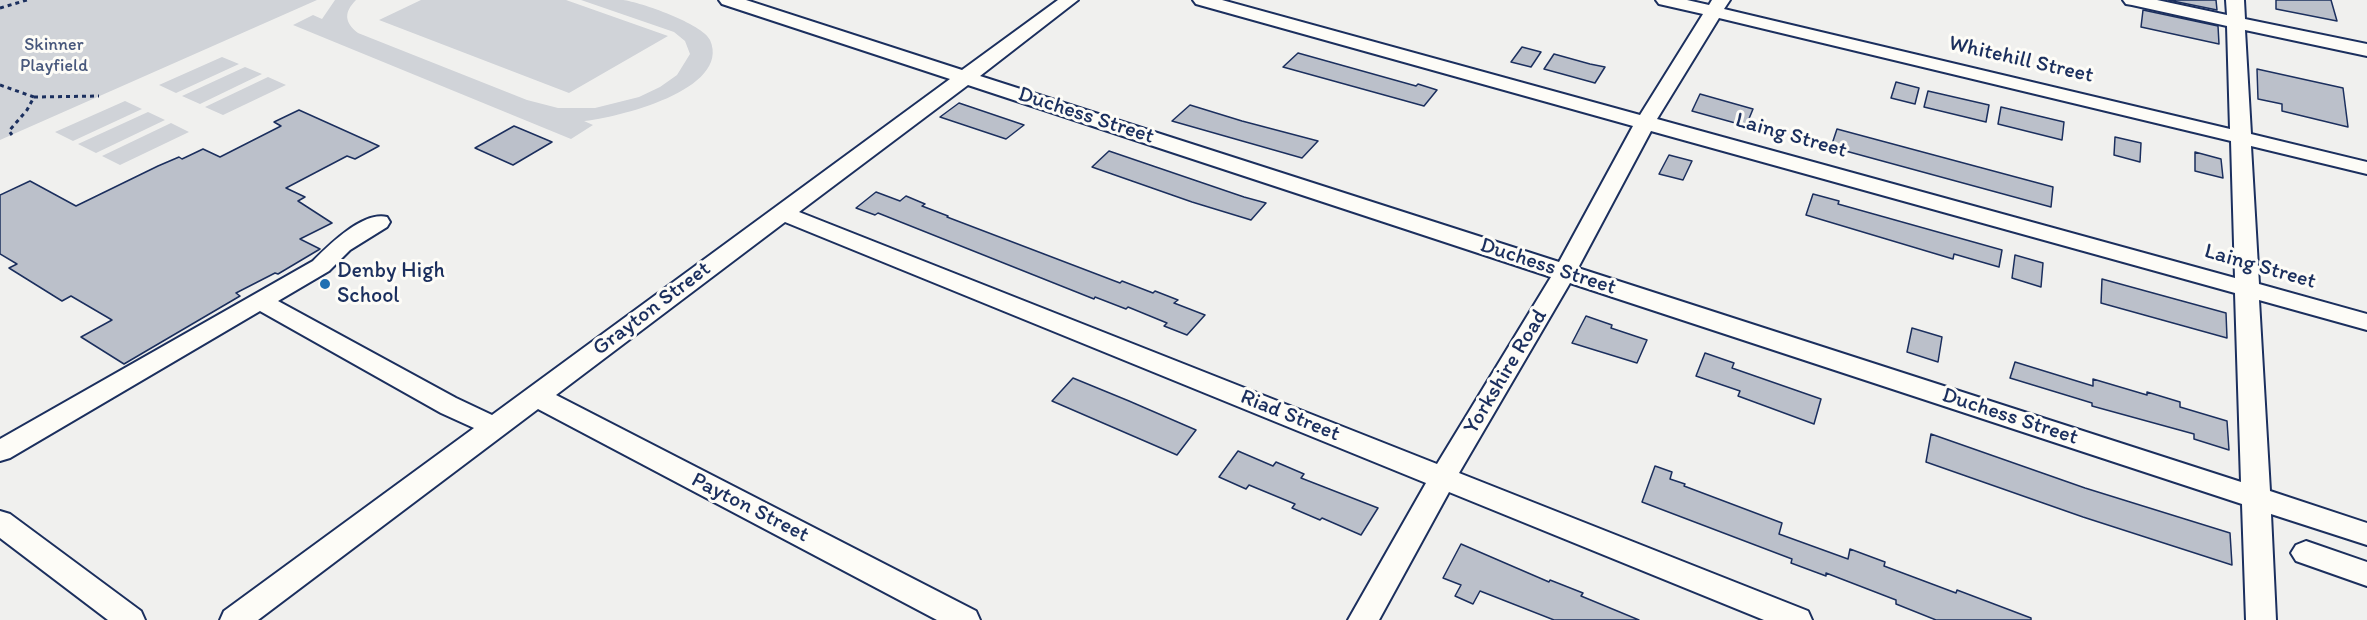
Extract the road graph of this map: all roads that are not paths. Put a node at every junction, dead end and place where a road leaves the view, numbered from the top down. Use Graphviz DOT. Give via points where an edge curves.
graph roads {
  1 [pos="728,0"];
  2 [pos="1069,0"];
  3 [pos="1202,0"];
  4 [pos="1665,0"];
  5 [pos="2132,0"];
  6 [pos="1718,6"];
  7 [pos="2235,11"];
  8 [pos="2367,50"];
  9 [pos="965,77"];
  10 [pos="1646,121"];
  11 [pos="2240,137"];
  12 [pos="2367,168"];
  13 [pos="782,213"];
  14 [pos="379,222"];
  15 [pos="1565,272"];
  16 [pos="2247,289"];
  17 [pos="260,301"];
  18 [pos="2367,322"];
  19 [pos="535,396"];
  20 [pos="493,428"];
  21 [pos="0,451"];
  22 [pos="1443,477"];
  23 [pos="2255,497"];
  24 [pos="0,522"];
  25 [pos="2367,534"];
  26 [pos="2306,553"];
  27 [pos="2367,574"];
  28 [pos="130,620"];
  29 [pos="235,620"];
  30 [pos="965,620"];
  31 [pos="1363,620"];
  32 [pos="1797,620"];
  33 [pos="2261,620"];
  1 -- 9 [label="street, Duchess Street"];
  2 -- 9 [label="street, Grayton Street"];
  3 -- 10 [label="street, Laing Street"];
  4 -- 6 [label="street, Whitehill Street"];
  5 -- 7 [label="street"];
  6 -- 10 [label="street, Yorkshire Road"];
  6 -- 11 [label="street, Whitehill Street"];
  7 -- 8 [label="street"];
  7 -- 11 [label="street"];
  9 -- 13 [label="street, Grayton Street"];
  9 -- 15 [label="street, Duchess Street"];
  10 -- 15 [label="street, Yorkshire Road"];
  10 -- 16 [label="street, Laing Street"];
  11 -- 12 [label="street, Whitehill Street"];
  11 -- 16 [label="street"];
  13 -- 19 [label="street, Grayton Street"];
  13 -- 22 [label="street, Riad Street"];
  14 -- 17 [label="street" via="342,245 321,266"];
  15 -- 22 [label="street, Yorkshire Road"];
  15 -- 23 [label="street, Duchess Street"];
  16 -- 18 [label="street, Laing Street"];
  16 -- 23 [label="street"];
  17 -- 20 [label="street"];
  17 -- 21 [label="street"];
  19 -- 20 [label="street, Grayton Street"];
  19 -- 30 [label="street, Payton Street"];
  20 -- 29 [label="street, Grayton Street"];
  22 -- 31 [label="street, Yorkshire Road"];
  22 -- 32 [label="street, Riad Street"];
  23 -- 25 [label="street, Duchess Street"];
  23 -- 33 [label="street"];
  24 -- 28 [label="street"];
  26 -- 27 [label="street"];
}
